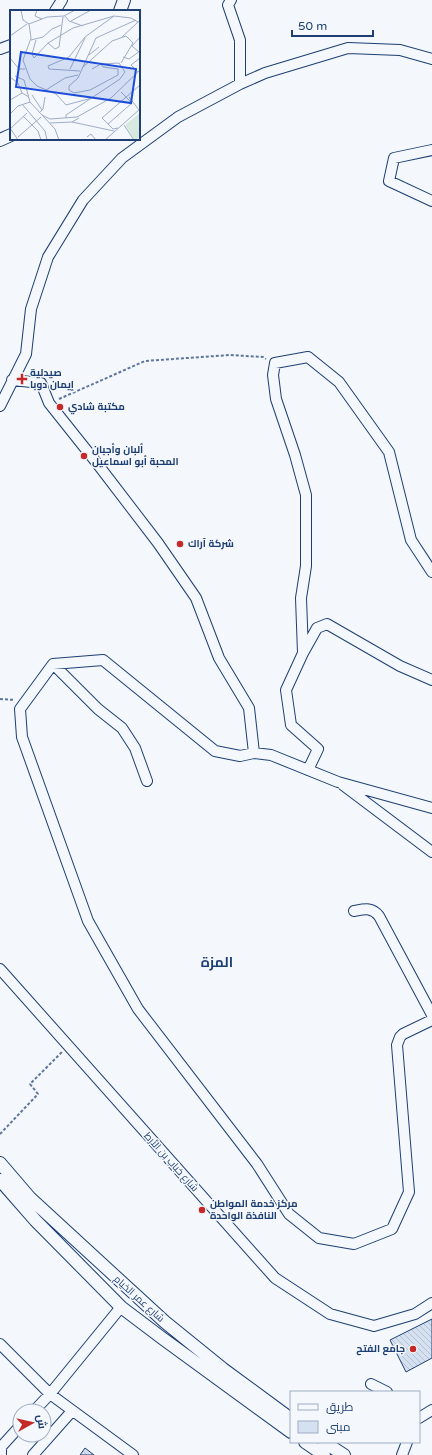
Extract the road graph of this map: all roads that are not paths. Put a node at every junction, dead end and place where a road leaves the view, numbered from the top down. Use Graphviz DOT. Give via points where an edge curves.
graph roads {
  1 [pos="62,0"];
  2 [pos="124,0"];
  3 [pos="231,0"];
  4 [pos="56,10"];
  5 [pos="120,10"];
  6 [pos="10,45"];
  7 [pos="0,49"];
  8 [pos="432,60"];
  9 [pos="240,84"];
  10 [pos="10,135"];
  11 [pos="0,140"];
  12 [pos="432,150"];
  13 [pos="432,200"];
  14 [pos="12,380"];
  15 [pos="0,406"];
  16 [pos="432,572"];
  17 [pos="303,653"];
  18 [pos="53,664"];
  19 [pos="432,680"];
  20 [pos="254,754"];
  21 [pos="308,770"];
  22 [pos="147,781"];
  23 [pos="338,782"];
  24 [pos="432,808"];
  25 [pos="432,852"];
  26 [pos="354,911"];
  27 [pos="0,969"];
  28 [pos="432,1015"];
  29 [pos="432,1020"];
  30 [pos="0,1163"];
  31 [pos="0,1180"];
  32 [pos="432,1303"];
  33 [pos="121,1307"];
  34 [pos="0,1344"];
  35 [pos="371,1384"];
  36 [pos="385,1391"];
  37 [pos="50,1394"];
  38 [pos="42,1403"];
  39 [pos="432,1410"];
  40 [pos="72,1411"];
  41 [pos="420,1417"];
  42 [pos="290,1418"];
  43 [pos="290,1431"];
  44 [pos="12,1435"];
  45 [pos="307,1443"];
  46 [pos="326,1443"];
  47 [pos="407,1443"];
  48 [pos="1,1455"];
  49 [pos="33,1455"];
  50 [pos="133,1455"];
  51 [pos="324,1455"];
  52 [pos="344,1455"];
  53 [pos="402,1455"];
  1 -- 4 [label="street"];
  2 -- 5 [label="street"];
  3 -- 9 [label="street" via="228,5 240,40"];
  6 -- 7 [label="street"];
  8 -- 9 [label="street" via="400,50 348,48 266,73"];
  9 -- 14 [label="street" via="178,118 122,158 83,200 48,257 31,309 26,354"];
  10 -- 11 [label="street"];
  12 -- 13 [label="street" via="394,158 389,181"];
  14 -- 15 [label="street"];
  14 -- 20 [label="street" via="41,383 49,403 158,543 196,598 219,658 249,708"];
  16 -- 17 [label="street" via="411,540 389,452 338,382 308,357 275,363 273,375 276,399 306,495 306,566 301,598"];
  17 -- 19 [label="street" via="317,628 327,624 400,666"];
  17 -- 21 [label="street" via="286,690 290,725 318,750"];
  18 -- 20 [label="street" via="103,660 214,751 240,756"];
  18 -- 22 [label="street" via="98,709 122,728 135,748"];
  18 -- 29 [label="street" via="20,709 22,737 88,921 138,1009 257,1164 289,1214 319,1238 354,1244 392,1229 409,1192 397,1045 403,1034"];
  20 -- 21 [label="street" via="271,755"];
  21 -- 23 [label="street"];
  23 -- 24 [label="street"];
  23 -- 25 [label="street"];
  26 -- 28 [label="street" via="369,908 379,916"];
  27 -- 32 [label="street, شارع خباب بن الأرط" via="275,1278 330,1314 374,1326 415,1314"];
  30 -- 42 [label="street, شارع عمر الخيام" via="30,1198 159,1317"];
  31 -- 33 [label="street, شارع عمر الخيام" via="35,1220"];
  33 -- 37 [label="street"];
  33 -- 43 [label="street, شارع عمر الخيام"];
  34 -- 37 [label="street"];
  35 -- 36 [label="street"];
  37 -- 38 [label="street"];
  37 -- 40 [label="street"];
  39 -- 41 [label="street"];
  40 -- 49 [label="street"];
  40 -- 50 [label="street"];
  44 -- 48 [label="street" via="1,1447"];
  45 -- 51 [label="street"];
  46 -- 52 [label="street"];
  47 -- 53 [label="street"];
}
